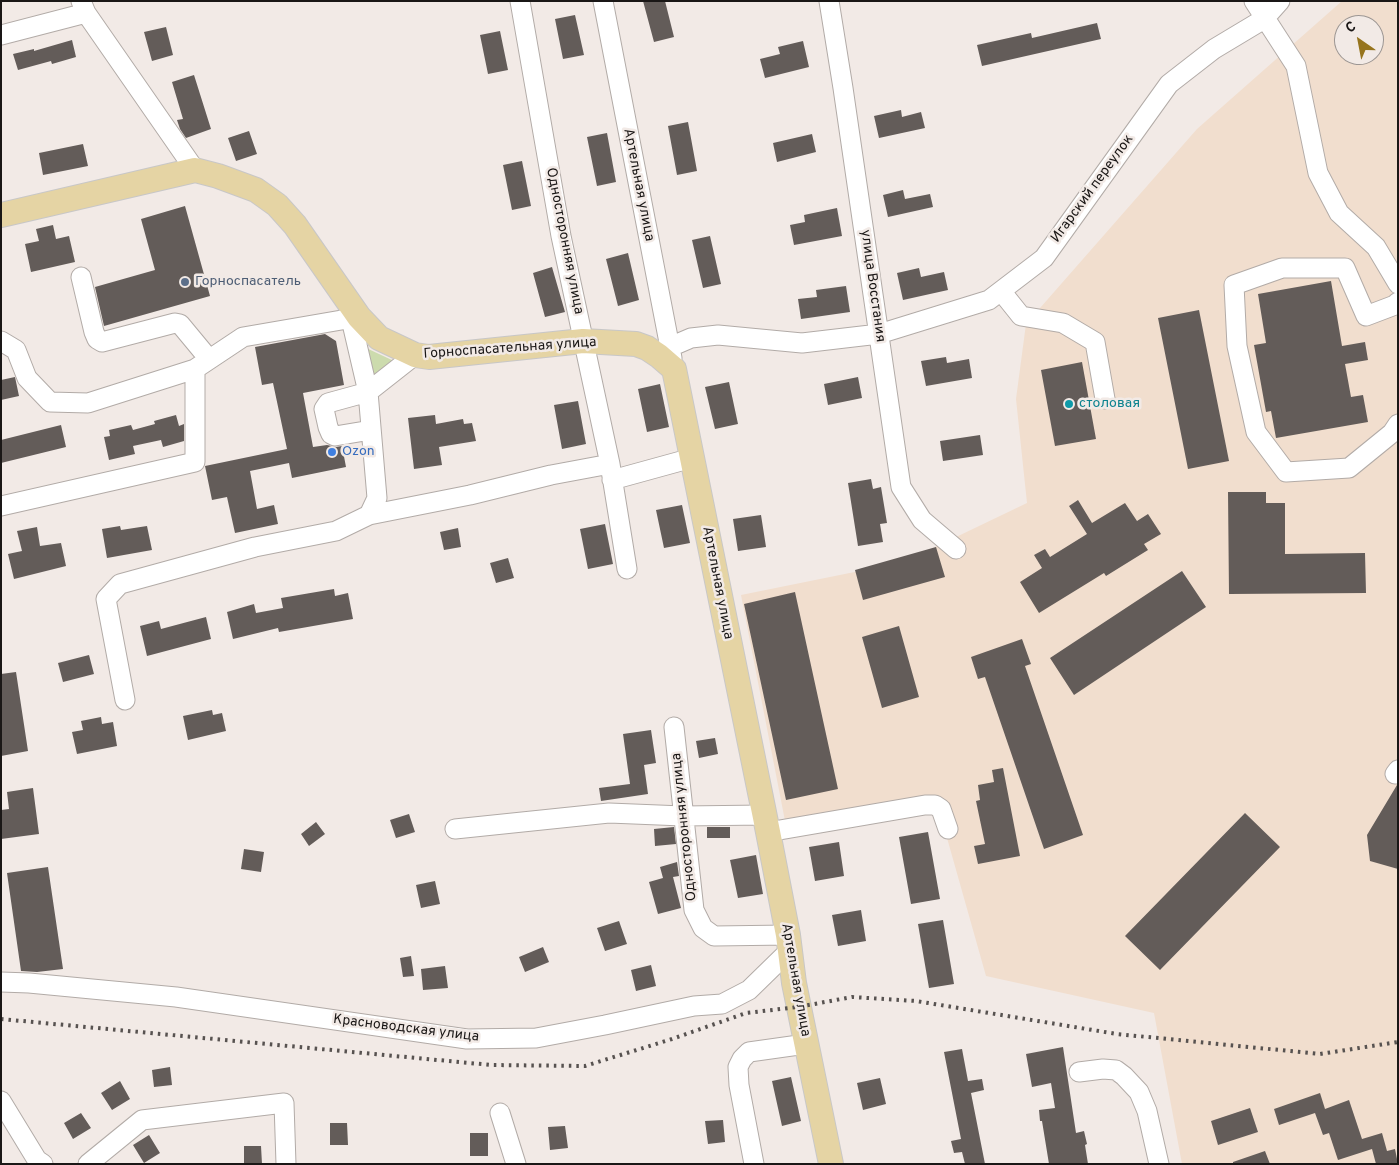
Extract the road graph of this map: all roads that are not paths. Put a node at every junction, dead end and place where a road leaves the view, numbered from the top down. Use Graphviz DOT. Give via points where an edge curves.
graph roads {
  1 [pos="520,1"];
  2 [pos="603,1"];
  3 [pos="829,1"];
  4 [pos="1254,1"];
  5 [pos="1280,1"];
  6 [pos="83,7"];
  7 [pos="1264,18"];
  8 [pos="1,35"];
  9 [pos="195,170"];
  10 [pos="1,215"];
  11 [pos="81,277"];
  12 [pos="1398,284"];
  13 [pos="1001,291"];
  14 [pos="1398,302"];
  15 [pos="355,318"];
  16 [pos="879,334"];
  17 [pos="584,341"];
  18 [pos="1,342"];
  19 [pos="415,355"];
  20 [pos="672,358"];
  21 [pos="202,364"];
  22 [pos="368,392"];
  23 [pos="1105,399"];
  24 [pos="1398,424"];
  25 [pos="371,430"];
  26 [pos="692,458"];
  27 [pos="611,472"];
  28 [pos="1,506"];
  29 [pos="368,515"];
  30 [pos="956,549"];
  31 [pos="628,569"];
  32 [pos="125,700"];
  33 [pos="674,727"];
  34 [pos="683,816"];
  35 [pos="766,824"];
  36 [pos="454,829"];
  37 [pos="948,829"];
  38 [pos="789,943"];
  39 [pos="1,982"];
  40 [pos="806,1044"];
  41 [pos="1079,1072"];
  42 [pos="1,1101"];
  43 [pos="500,1113"];
  44 [pos="43,1164"];
  45 [pos="88,1164"];
  46 [pos="286,1164"];
  47 [pos="516,1164"];
  48 [pos="754,1164"];
  49 [pos="831,1164"];
  50 [pos="1158,1164"];
  1 -- 17 [label="street, Односторонняя улица" via="561,236"];
  2 -- 20 [label="street, Артельная улица"];
  3 -- 16 [label="street, улица Восстания"];
  4 -- 7 [label="street"];
  5 -- 7 [label="street, Игарский переулок"];
  6 -- 8 [label="street"];
  6 -- 9 [label="street"];
  7 -- 12 [label="street" via="1296,66 1318,173 1339,214 1376,247"];
  7 -- 13 [label="street, Игарский переулок" via="1214,49 1169,84 1044,258"];
  9 -- 10 [label="main road, Горноспасательная улица"];
  9 -- 15 [label="main road, Горноспасательная улица" via="256,190 277,205 295,225"];
  11 -- 21 [label="street" via="97,339 102,342 180,324"];
  13 -- 16 [label="street, Игарский переулок" via="989,300"];
  13 -- 23 [label="street" via="1021,316 1063,323 1094,342"];
  14 -- 24 [label="street" via="1366,316 1344,268 1282,268 1234,285 1237,346 1256,432 1286,472 1349,468 1392,433"];
  15 -- 19 [label="main road, Горноспасательная улица" via="379,338"];
  15 -- 21 [label="street" via="243,337"];
  15 -- 22 [label="street"];
  16 -- 20 [label="street" via="802,343 718,335 691,338"];
  16 -- 30 [label="street, улица Восстания" via="900,487 922,520"];
  17 -- 19 [label="main road, Горноспасательная улица" via="429,357"];
  17 -- 20 [label="main road, Горноспасательная улица" via="636,344"];
  17 -- 27 [label="street, Односторонняя улица"];
  18 -- 21 [label="street" via="16,350 27,378 50,402 88,403"];
  19 -- 22 [label="street"];
  20 -- 26 [label="main road, Артельная улица"];
  21 -- 28 [label="street" via="195,462"];
  22 -- 25 [label="street"];
  22 -- 25 [label="street" via="328,403 324,409 328,428 335,436"];
  25 -- 29 [label="street" via="377,498"];
  26 -- 27 [label="street"];
  26 -- 35 [label="main road, Артельная улица"];
  27 -- 29 [label="street" via="551,475"];
  27 -- 31 [label="street, Односторонняя улица"];
  29 -- 32 [label="street" via="336,531 255,546 120,584 106,599"];
  33 -- 34 [label="street, Односторонняя улица"];
  34 -- 35 [label="street"];
  34 -- 36 [label="street" via="609,813"];
  34 -- 38 [label="street, Односторонняя улица" via="694,910 703,928 714,936"];
  35 -- 37 [label="street" via="935,805 941,810"];
  35 -- 38 [label="main road, Артельная улица"];
  38 -- 39 [label="street, Красноводская улица" via="750,990 722,1004 694,1006 536,1038 467,1039 176,997"];
  38 -- 40 [label="main road, Артельная улица"];
  40 -- 48 [label="street" via="749,1052 738,1067"];
  40 -- 49 [label="main road, Артельная улица"];
  41 -- 50 [label="street" via="1116,1070 1139,1092 1147,1111"];
  42 -- 44 [label="street" via="37,1160"];
  43 -- 47 [label="street"];
  45 -- 46 [label="street" via="142,1120 284,1103"];
}
